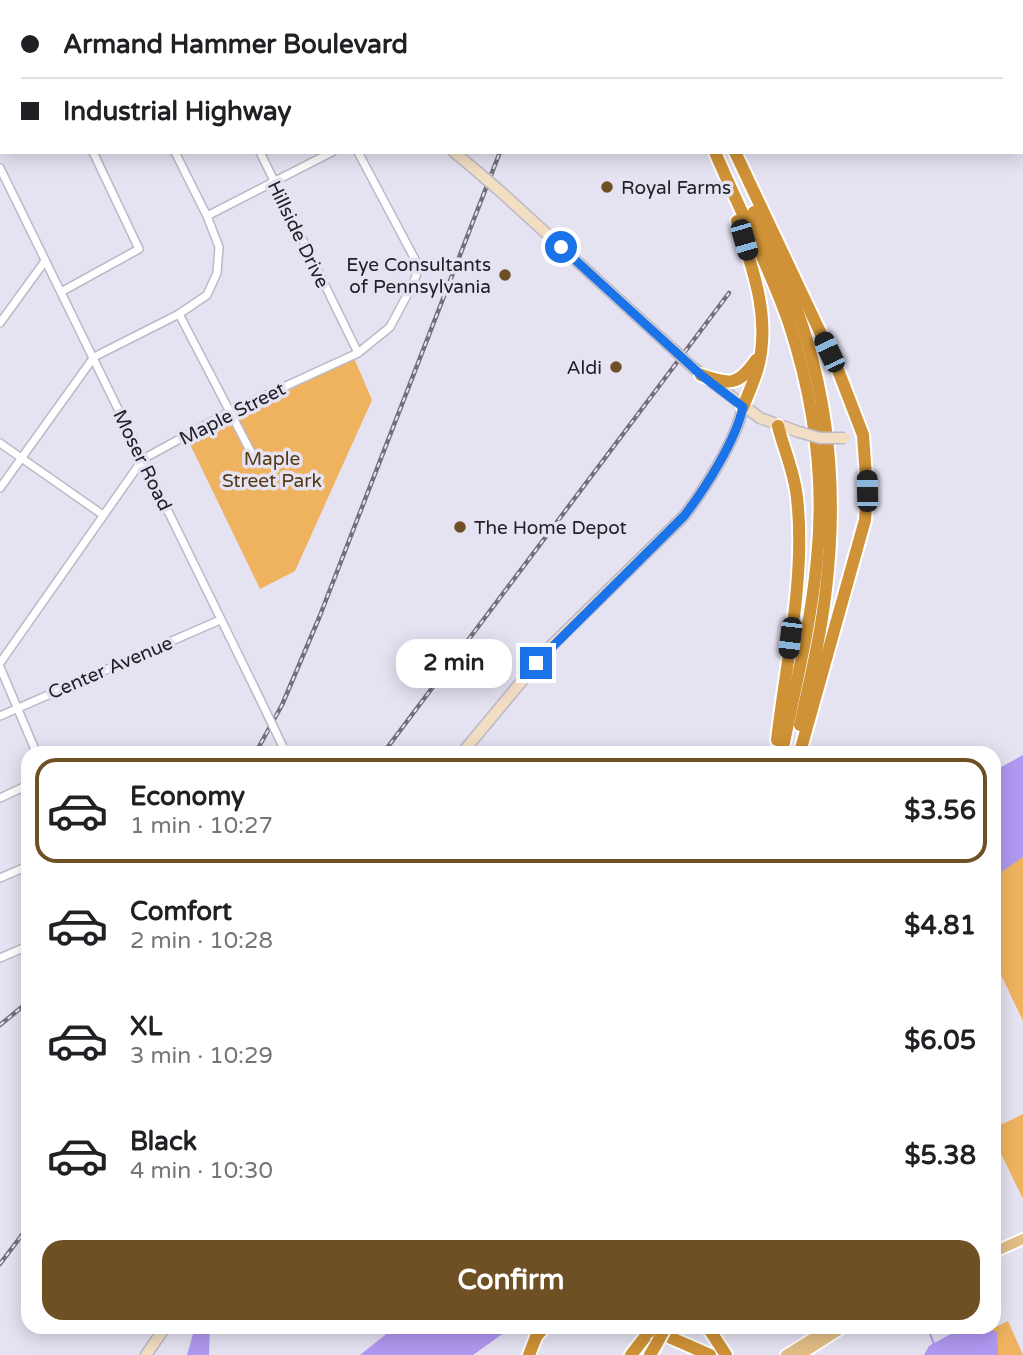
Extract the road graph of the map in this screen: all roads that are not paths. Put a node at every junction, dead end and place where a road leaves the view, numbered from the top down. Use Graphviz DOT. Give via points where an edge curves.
graph roads {
  1 [pos="94,154"];
  2 [pos="176,154"];
  3 [pos="261,154"];
  4 [pos="328,154"];
  5 [pos="359,154"];
  6 [pos="456,154"];
  7 [pos="715,154"];
  8 [pos="729,154"];
  9 [pos="736,154"];
  10 [pos="0,168"];
  11 [pos="273,183"];
  12 [pos="207,216"];
  13 [pos="755,230"];
  14 [pos="778,254"];
  15 [pos="45,261"];
  16 [pos="61,292"];
  17 [pos="179,314"];
  18 [pos="0,323"];
  19 [pos="358,352"];
  20 [pos="760,354"];
  21 [pos="94,357"];
  22 [pos="696,370"];
  23 [pos="743,407"];
  24 [pos="231,411"];
  25 [pos="778,426"];
  26 [pos="863,435"];
  27 [pos="0,443"];
  28 [pos="21,458"];
  29 [pos="254,458"];
  30 [pos="143,459"];
  31 [pos="0,488"];
  32 [pos="103,515"];
  33 [pos="220,620"];
  34 [pos="0,665"];
  35 [pos="18,707"];
  36 [pos="0,716"];
  37 [pos="34,746"];
  38 [pos="282,746"];
  39 [pos="468,746"];
  40 [pos="777,746"];
  41 [pos="783,746"];
  42 [pos="798,746"];
  43 [pos="799,746"];
  44 [pos="21,788"];
  45 [pos="0,798"];
  46 [pos="21,869"];
  47 [pos="0,878"];
  48 [pos="21,949"];
  49 [pos="0,958"];
  50 [pos="1023,1239"];
  51 [pos="1001,1249"];
  52 [pos="160,1334"];
  53 [pos="531,1334"];
  54 [pos="538,1334"];
  55 [pos="647,1334"];
  56 [pos="664,1334"];
  57 [pos="667,1334"];
  58 [pos="712,1334"];
  59 [pos="820,1334"];
  60 [pos="833,1334"];
  61 [pos="146,1355"];
  62 [pos="523,1355"];
  63 [pos="529,1355"];
  64 [pos="633,1355"];
  65 [pos="710,1355"];
  66 [pos="725,1355"];
  67 [pos="786,1355"];
  68 [pos="800,1355"];
  1 -- 16 [label="street" via="139,249"];
  2 -- 12 [label="street"];
  3 -- 11 [label="street, Hillside Drive"];
  4 -- 11 [label="street"];
  5 -- 19 [label="street, Maple Street" via="419,267 390,327"];
  6 -- 22 [label="street, bridge"];
  7 -- 13 [label="highway"];
  8 -- 13 [label="highway"];
  9 -- 13 [label="highway"];
  10 -- 15 [label="street, Moser Road"];
  11 -- 12 [label="street"];
  11 -- 19 [label="street, Hillside Drive"];
  12 -- 17 [label="street" via="219,247 217,273 207,295"];
  13 -- 14 [label="highway"];
  13 -- 20 [label="highway"];
  13 -- 41 [label="highway" via="807,389 819,480 814,583"];
  14 -- 26 [label="highway" via="838,370"];
  14 -- 42 [label="highway" via="817,381 832,505 826,592"];
  15 -- 16 [label="street, Moser Road"];
  15 -- 18 [label="street"];
  16 -- 21 [label="street, Moser Road"];
  17 -- 21 [label="street"];
  17 -- 24 [label="street"];
  19 -- 24 [label="street, Maple Street"];
  20 -- 22 [label="highway" via="737,381 724,382"];
  20 -- 23 [label="highway"];
  21 -- 28 [label="street"];
  21 -- 30 [label="street, Moser Road"];
  22 -- 23 [label="street"];
  23 -- 25 [label="street"];
  23 -- 39 [label="street" via="740,422 701,495 684,516 550,647"];
  24 -- 29 [label="street"];
  24 -- 30 [label="street, Maple Street"];
  25 -- 26 [label="street, bridge" via="820,438"];
  25 -- 40 [label="highway" via="795,483 799,531"];
  26 -- 43 [label="highway" via="865,520"];
  27 -- 28 [label="street"];
  28 -- 31 [label="street"];
  28 -- 32 [label="street"];
  30 -- 32 [label="street, Maple Street"];
  30 -- 33 [label="street, Moser Road"];
  32 -- 34 [label="street, Maple Street"];
  33 -- 35 [label="street, Center Avenue"];
  33 -- 38 [label="street, Moser Road, bridge"];
  34 -- 35 [label="street"];
  35 -- 36 [label="street, Center Avenue"];
  35 -- 37 [label="street"];
  44 -- 45 [label="street"];
  46 -- 47 [label="street"];
  48 -- 49 [label="street"];
  50 -- 51 [label="main road"];
  52 -- 61 [label="street"];
  53 -- 62 [label="highway"];
  54 -- 63 [label="highway"];
  55 -- 64 [label="highway"];
  56 -- 65 [label="highway"];
  57 -- 66 [label="highway"];
  58 -- 66 [label="highway"];
  59 -- 67 [label="main road"];
  60 -- 68 [label="main road"];
}
